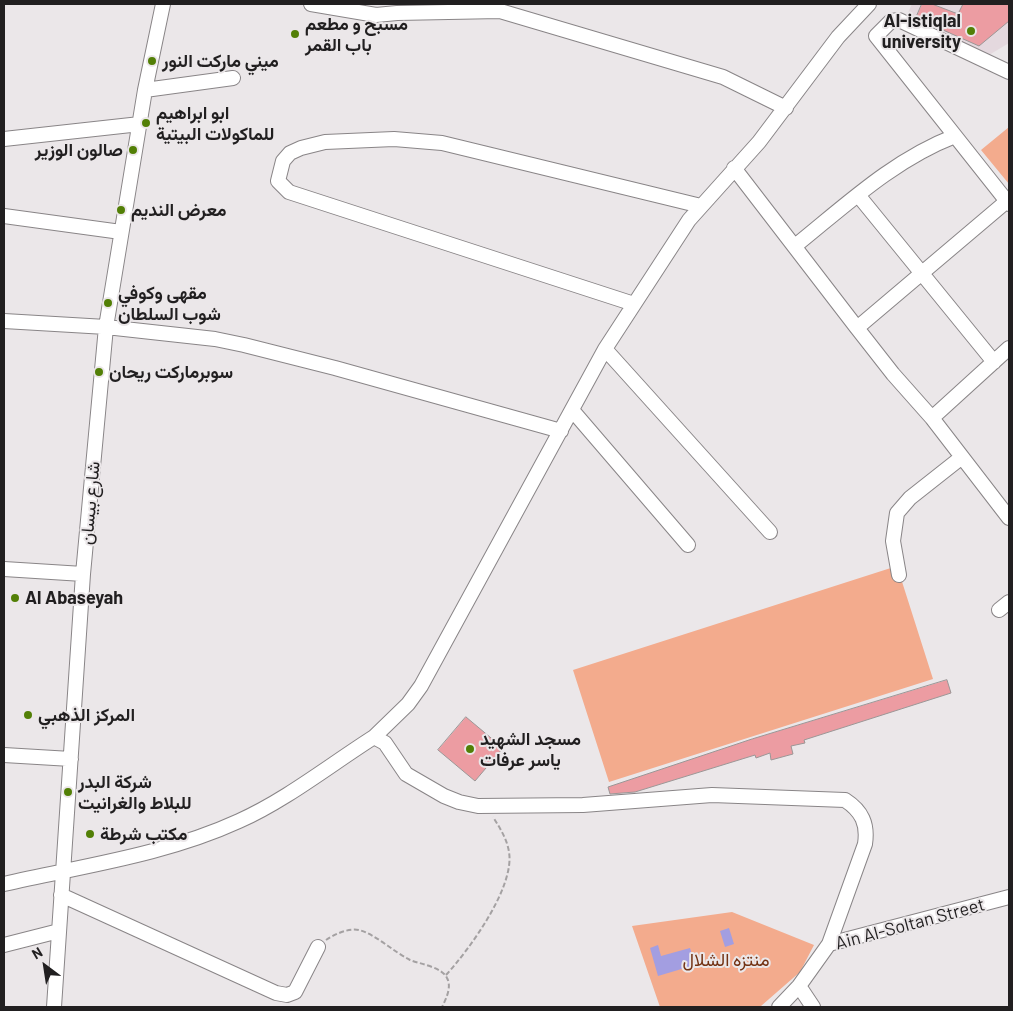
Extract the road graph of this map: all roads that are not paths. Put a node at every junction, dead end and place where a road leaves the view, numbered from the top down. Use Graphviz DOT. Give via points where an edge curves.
graph roads {
  1 [pos="163,4"];
  2 [pos="311,4"];
  3 [pos="869,4"];
  4 [pos="390,9"];
  5 [pos="1009,72"];
  6 [pos="233,78"];
  7 [pos="145,90"];
  8 [pos="786,108"];
  9 [pos="140,124"];
  10 [pos="956,136"];
  11 [pos="4,138"];
  12 [pos="734,168"];
  13 [pos="858,195"];
  14 [pos="1008,203"];
  15 [pos="701,206"];
  16 [pos="4,216"];
  17 [pos="121,232"];
  18 [pos="795,246"];
  19 [pos="922,273"];
  20 [pos="634,304"];
  21 [pos="4,321"];
  22 [pos="106,327"];
  23 [pos="857,328"];
  24 [pos="1009,348"];
  25 [pos="605,349"];
  26 [pos="994,362"];
  27 [pos="572,410"];
  28 [pos="932,418"];
  29 [pos="561,431"];
  30 [pos="962,457"];
  31 [pos="1009,518"];
  32 [pos="770,532"];
  33 [pos="688,545"];
  34 [pos="4,569"];
  35 [pos="83,574"];
  36 [pos="900,575"];
  37 [pos="374,737"];
  38 [pos="4,755"];
  39 [pos="71,759"];
  40 [pos="63,870"];
  41 [pos="4,884"];
  42 [pos="61,895"];
  43 [pos="1009,897"];
  44 [pos="59,931"];
  45 [pos="829,944"];
  46 [pos="4,946"];
  47 [pos="318,948"];
  48 [pos="799,986"];
  49 [pos="54,1007"];
  50 [pos="779,1007"];
  51 [pos="813,1007"];
  1 -- 7 [label="street, شارع بيسان"];
  2 -- 4 [label="street" via="362,14"];
  3 -- 8 [label="street" via="838,37"];
  4 -- 8 [label="street" via="500,11 723,77"];
  5 -- 10 [label="street" via="899,20 891,21 882,28 876,36"];
  6 -- 7 [label="street"];
  7 -- 9 [label="street, شارع بيسان"];
  8 -- 12 [label="street"];
  9 -- 11 [label="street"];
  9 -- 17 [label="street, شارع بيسان"];
  10 -- 13 [label="street" via="913,155"];
  10 -- 14 [label="street"];
  12 -- 15 [label="street"];
  12 -- 18 [label="street"];
  13 -- 18 [label="street"];
  13 -- 19 [label="street"];
  14 -- 19 [label="street"];
  15 -- 20 [label="street"];
  15 -- 20 [label="street" via="442,143 394,139 310,145 290,153 279,171 278,181 289,192"];
  16 -- 17 [label="street"];
  17 -- 22 [label="street, شارع بيسان"];
  18 -- 23 [label="street"];
  19 -- 23 [label="street"];
  19 -- 26 [label="street"];
  20 -- 25 [label="street"];
  21 -- 22 [label="street"];
  22 -- 29 [label="street" via="244,345"];
  22 -- 35 [label="street, شارع بيسان"];
  23 -- 28 [label="street"];
  24 -- 26 [label="street"];
  25 -- 27 [label="street"];
  25 -- 32 [label="street"];
  26 -- 28 [label="street"];
  27 -- 29 [label="street"];
  27 -- 33 [label="street"];
  28 -- 30 [label="street"];
  29 -- 37 [label="street" via="421,686 397,716"];
  30 -- 31 [label="street"];
  30 -- 36 [label="street" via="910,498 898,513 893,541"];
  34 -- 35 [label="street"];
  35 -- 39 [label="street, شارع بيسان"];
  37 -- 40 [label="street" via="278,800 237,822 120,860"];
  37 -- 45 [label="street" via="385,743 406,774 459,802 487,806 583,805 712,795 845,800 859,812 867,831"];
  38 -- 39 [label="street"];
  39 -- 40 [label="street, شارع بيسان"];
  40 -- 41 [label="street"];
  40 -- 42 [label="street, شارع بيسان"];
  42 -- 44 [label="street, شارع بيسان"];
  42 -- 47 [label="street" via="276,993 287,995 295,992"];
  43 -- 45 [label="street, Ain Al-Soltan Street"];
  44 -- 46 [label="street"];
  44 -- 49 [label="street, شارع بيسان"];
  45 -- 48 [label="street, Ain Al-Soltan Street"];
  48 -- 50 [label="street, Ain Al-Soltan Street"];
  48 -- 51 [label="street"];
}
